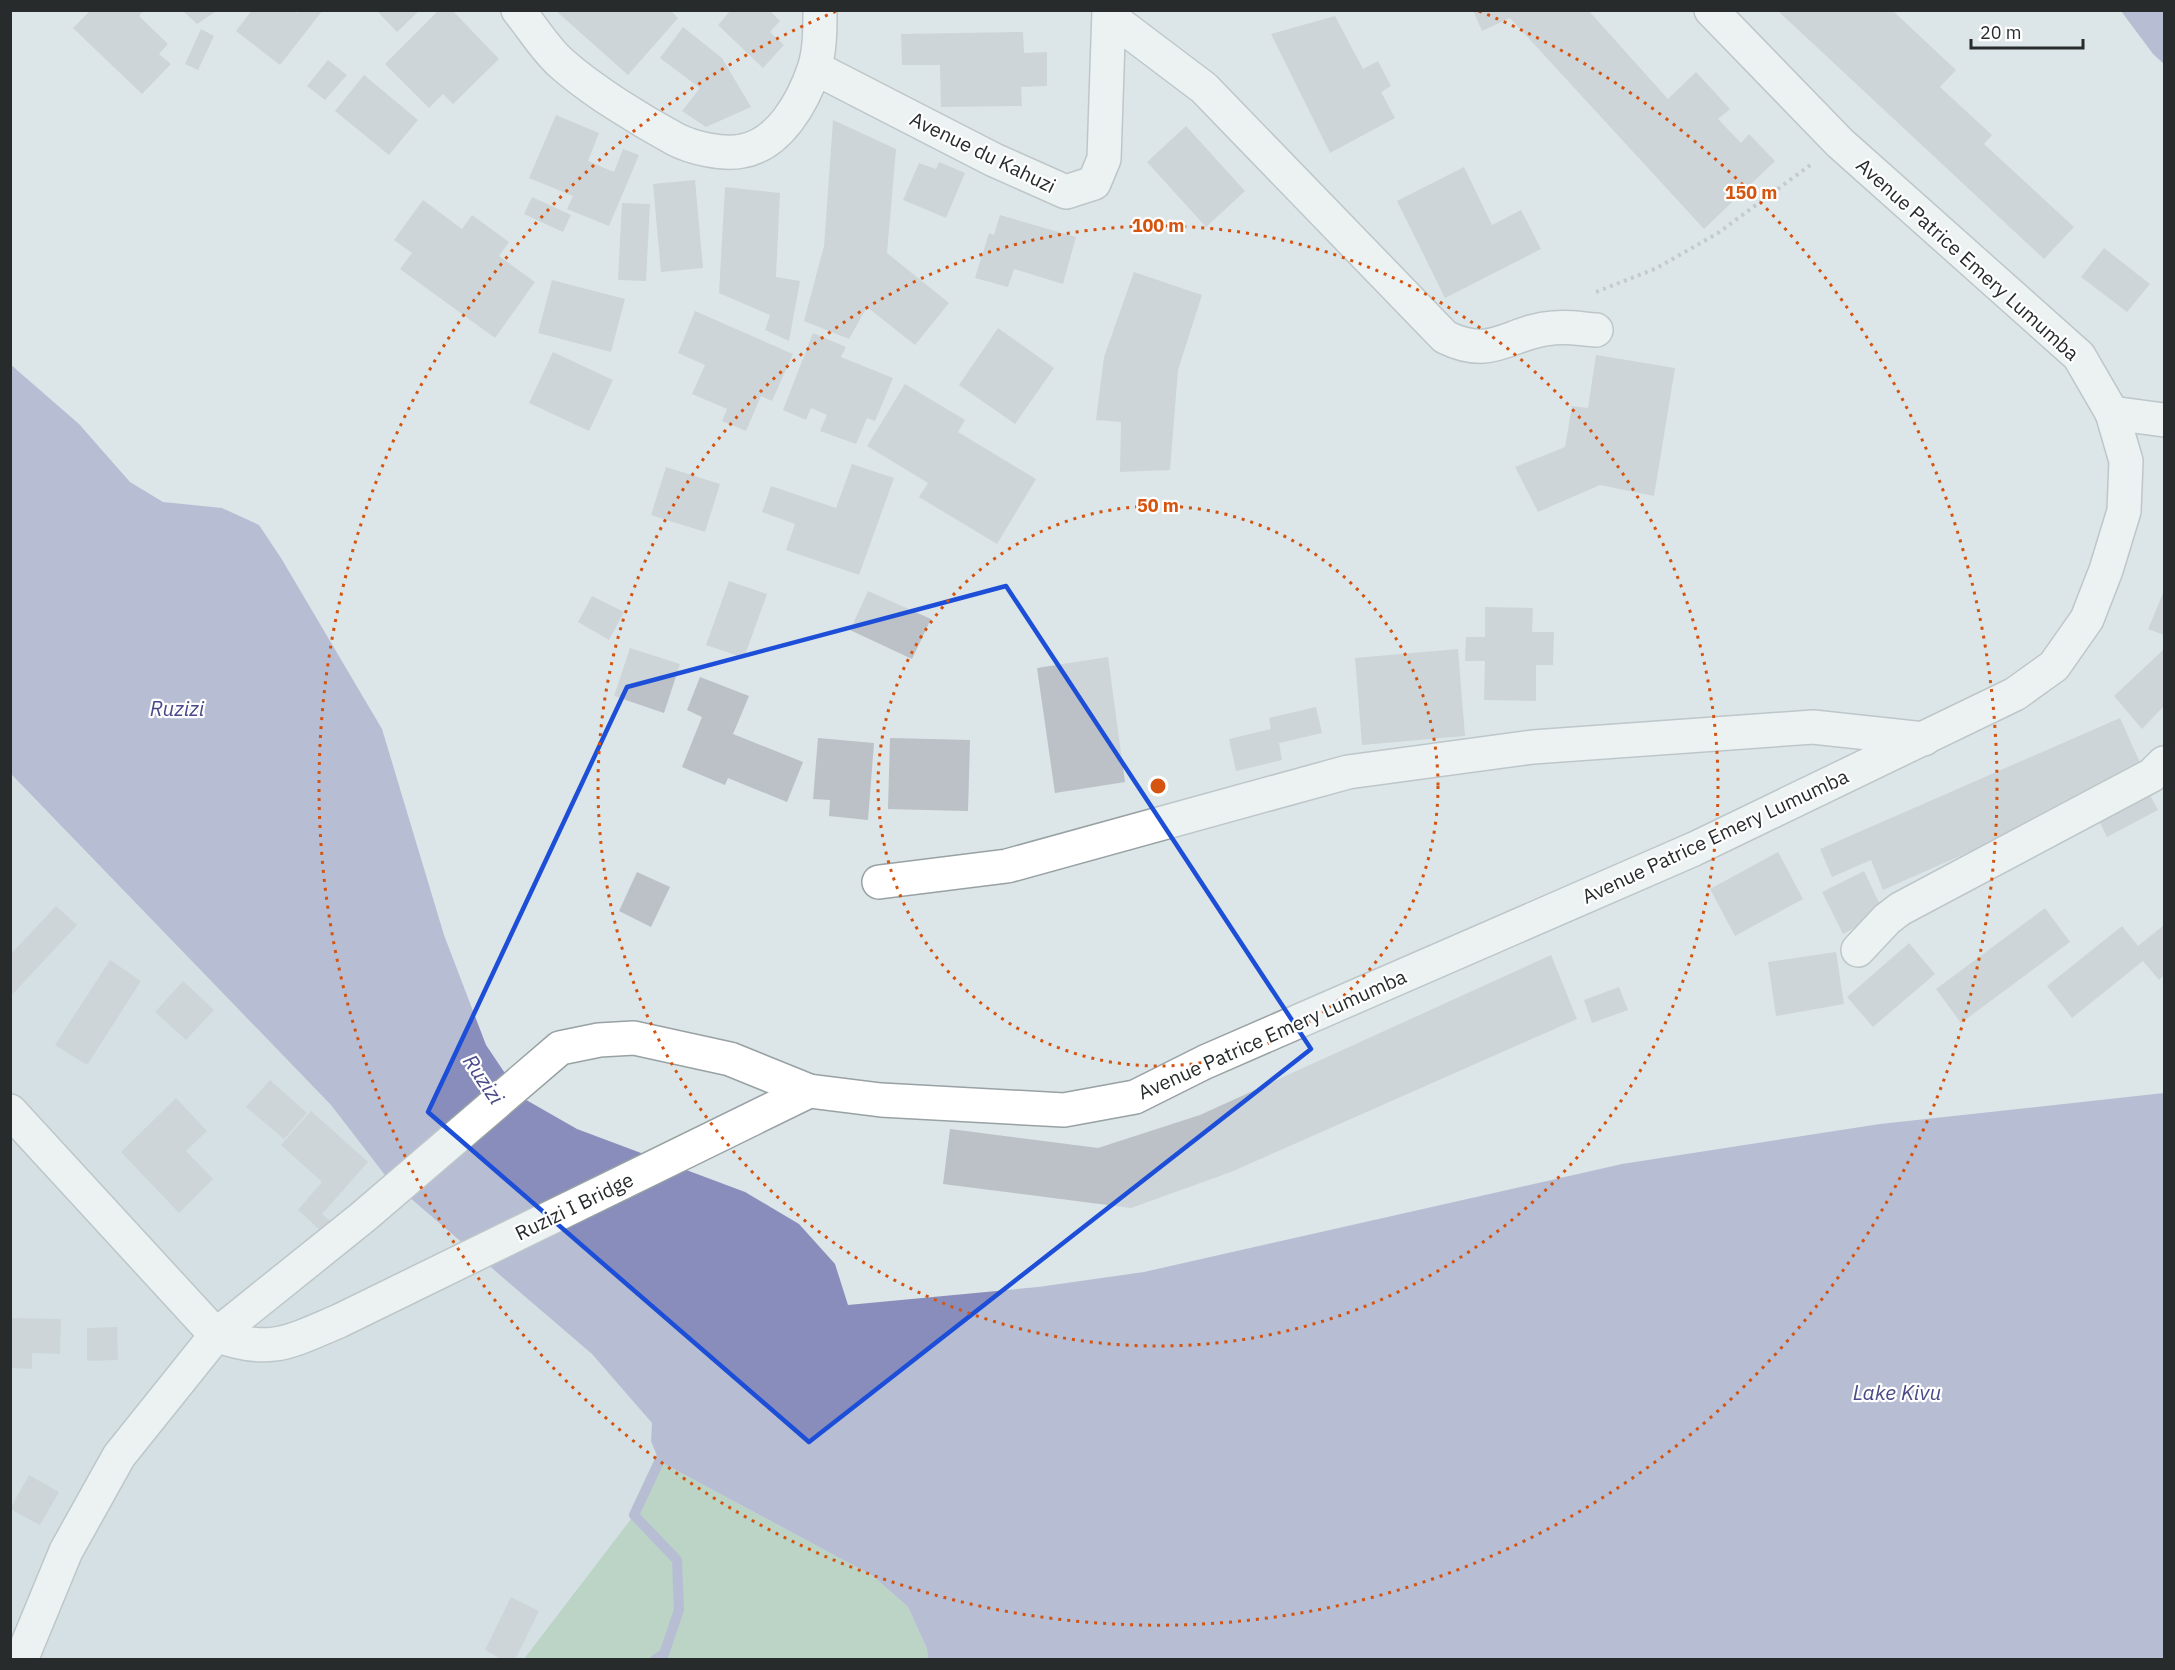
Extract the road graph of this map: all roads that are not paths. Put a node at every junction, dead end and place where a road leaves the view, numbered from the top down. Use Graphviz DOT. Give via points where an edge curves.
graph roads {
  1 [pos="518,10"];
  2 [pos="820,10"];
  3 [pos="1711,10"];
  4 [pos="1110,14"];
  5 [pos="815,68"];
  6 [pos="1596,330"];
  7 [pos="2112,413"];
  8 [pos="2164,420"];
  9 [pos="1924,739"];
  10 [pos="2164,763"];
  11 [pos="879,882"];
  12 [pos="1858,950"];
  13 [pos="809,1091"];
  14 [pos="10,1112"];
  15 [pos="216,1335"];
  16 [pos="21,1659"];
  1 -- 5 [label="street" via="561,63 625,109 676,140 699,147 743,151 770,138 798,104"];
  2 -- 5 [label="street"];
  3 -- 7 [label="street, Avenue Patrice Emery Lumumba" via="1840,143 2079,356"];
  4 -- 5 [label="street, Avenue du Kahuzi" via="1104,159 1094,183 1066,192 994,160"];
  4 -- 6 [label="street" via="1204,88 1445,337 1475,348 1553,328"];
  7 -- 8 [label="street"];
  7 -- 9 [label="street, Avenue Patrice Emery Lumumba" via="2126,461 2124,511 2087,619 2054,666 2014,694"];
  9 -- 11 [label="street" via="1813,728 1510,750 1348,772 1007,866"];
  9 -- 13 [label="street, Avenue Patrice Emery Lumumba" via="1694,849 1135,1096 1064,1110 881,1100"];
  10 -- 12 [label="street" via="2152,775 1900,909"];
  13 -- 15 [label="street, Ruzizi I Bridge" via="339,1321 288,1342 260,1347"];
  13 -- 15 [label="street, Avenue Patrice Emery Lumumba" via="730,1059 634,1038 560,1048 363,1217"];
  14 -- 15 [label="street"];
  15 -- 16 [label="street" via="119,1456 66,1551"];
}
